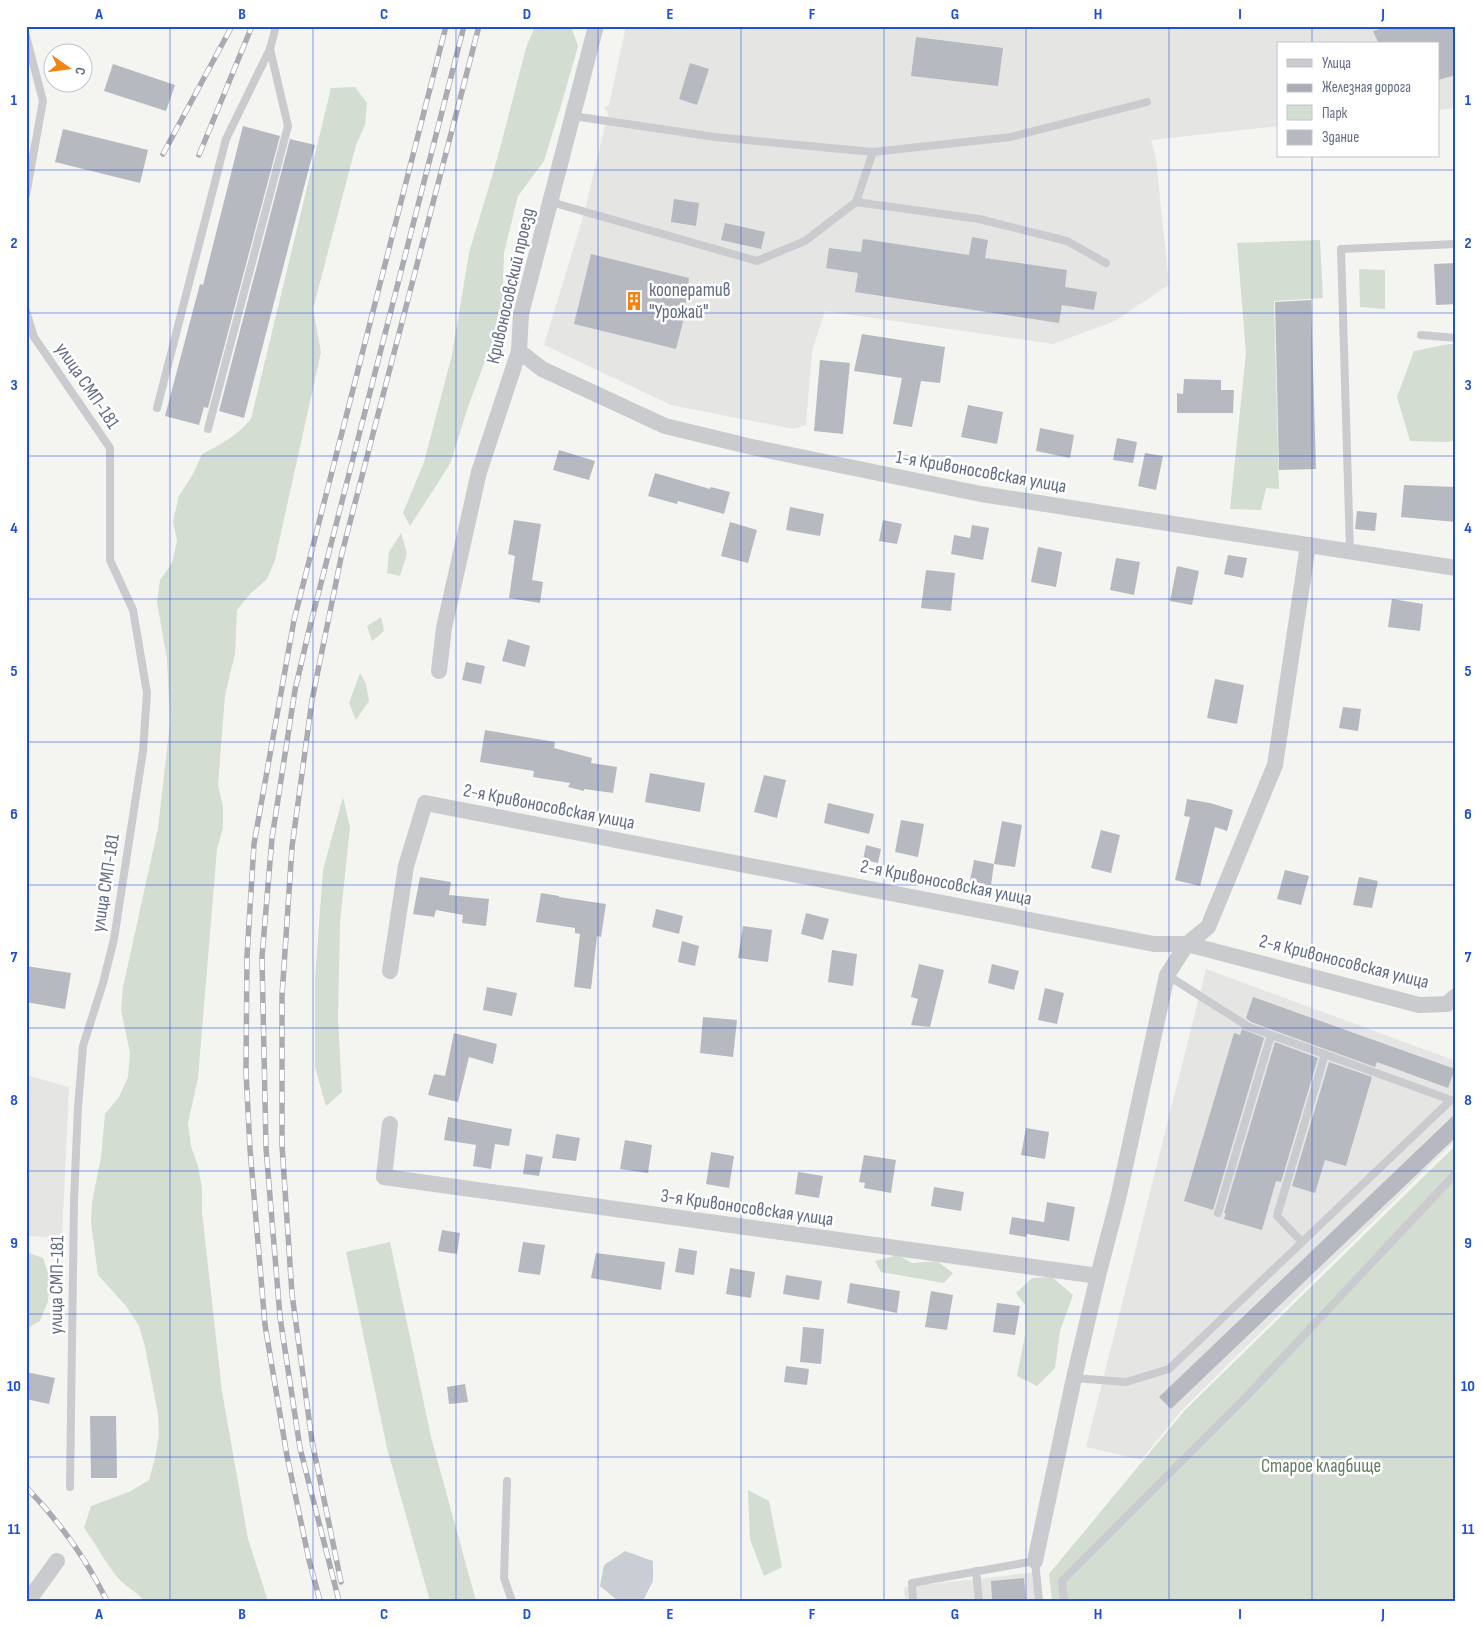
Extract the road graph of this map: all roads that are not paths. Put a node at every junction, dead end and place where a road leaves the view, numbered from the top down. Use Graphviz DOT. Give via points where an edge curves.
graph roads {
  1 [pos="276,26"];
  2 [pos="596,26"];
  3 [pos="26,36"];
  4 [pos="270,49"];
  5 [pos="1147,102"];
  6 [pos="573,116"];
  7 [pos="873,152"];
  8 [pos="26,195"];
  9 [pos="551,202"];
  10 [pos="856,202"];
  11 [pos="1456,244"];
  12 [pos="1106,263"];
  13 [pos="26,312"];
  14 [pos="1421,335"];
  15 [pos="1456,338"];
  16 [pos="519,351"];
  17 [pos="157,408"];
  18 [pos="208,429"];
  19 [pos="1308,545"];
  20 [pos="1350,551"];
  21 [pos="1456,568"];
  22 [pos="440,671"];
  23 [pos="1187,944"];
  24 [pos="390,971"];
  25 [pos="1167,975"];
  26 [pos="1456,996"];
  27 [pos="1271,1034"];
  28 [pos="1325,1054"];
  29 [pos="390,1124"];
  30 [pos="1456,1173"];
  31 [pos="1218,1213"];
  32 [pos="1302,1242"];
  33 [pos="1098,1276"];
  34 [pos="1074,1378"];
  35 [pos="506,1481"];
  36 [pos="70,1487"];
  37 [pos="57,1561"];
  38 [pos="1035,1561"];
  39 [pos="976,1571"];
  40 [pos="28,1601"];
  41 [pos="512,1601"];
  42 [pos="914,1601"];
  43 [pos="979,1601"];
  44 [pos="1039,1601"];
  45 [pos="1064,1601"];
  1 -- 4 [label="lane"];
  2 -- 6 [label="street, Кривоносовский проезд"];
  3 -- 8 [label="lane" via="43,101"];
  4 -- 17 [label="lane" via="226,139"];
  4 -- 18 [label="lane" via="288,126"];
  5 -- 7 [label="lane" via="1011,136"];
  6 -- 7 [label="lane" via="715,137"];
  6 -- 9 [label="street, Кривоносовский проезд"];
  7 -- 10 [label="lane"];
  9 -- 10 [label="lane" via="757,261 805,241"];
  9 -- 16 [label="street, Кривоносовский проезд" via="521,314"];
  10 -- 12 [label="lane" via="988,222 1067,241"];
  11 -- 20 [label="lane" via="1341,249"];
  13 -- 36 [label="lane, улица СМП-181" via="34,337 110,448 110,560 133,610 147,693 142,751 114,939 83,1046 75,1190"];
  14 -- 15 [label="lane"];
  16 -- 19 [label="street, 1-я Кривоносовская улица" via="542,369 665,426 980,494"];
  16 -- 22 [label="street, Кривоносовский проезд" via="479,472 444,628"];
  19 -- 20 [label="street, 1-я Кривоносовская улица"];
  19 -- 23 [label="street" via="1275,764 1208,927"];
  20 -- 21 [label="street, 1-я Кривоносовская улица"];
  23 -- 24 [label="street, 2-я Кривоносовская улица" via="1154,944 425,803 406,866"];
  23 -- 25 [label="street"];
  23 -- 26 [label="street, 2-я Кривоносовская улица" via="1419,1005 1447,1004"];
  25 -- 27 [label="lane" via="1249,1027"];
  25 -- 33 [label="street"];
  27 -- 28 [label="lane"];
  27 -- 31 [label="lane"];
  28 -- 32 [label="lane" via="1276,1216"];
  28 -- 32 [label="lane" via="1450,1100"];
  29 -- 33 [label="street, 3-я Кривоносовская улица" via="384,1177 391,1179"];
  30 -- 45 [label="lane" via="1245,1398 1062,1581"];
  32 -- 34 [label="lane" via="1168,1368 1126,1382"];
  33 -- 34 [label="street"];
  34 -- 38 [label="street"];
  35 -- 41 [label="lane" via="504,1578"];
  37 -- 40 [label="street"];
  38 -- 39 [label="lane"];
  38 -- 44 [label="lane"];
  39 -- 42 [label="lane" via="912,1582"];
  39 -- 43 [label="lane"];
}
